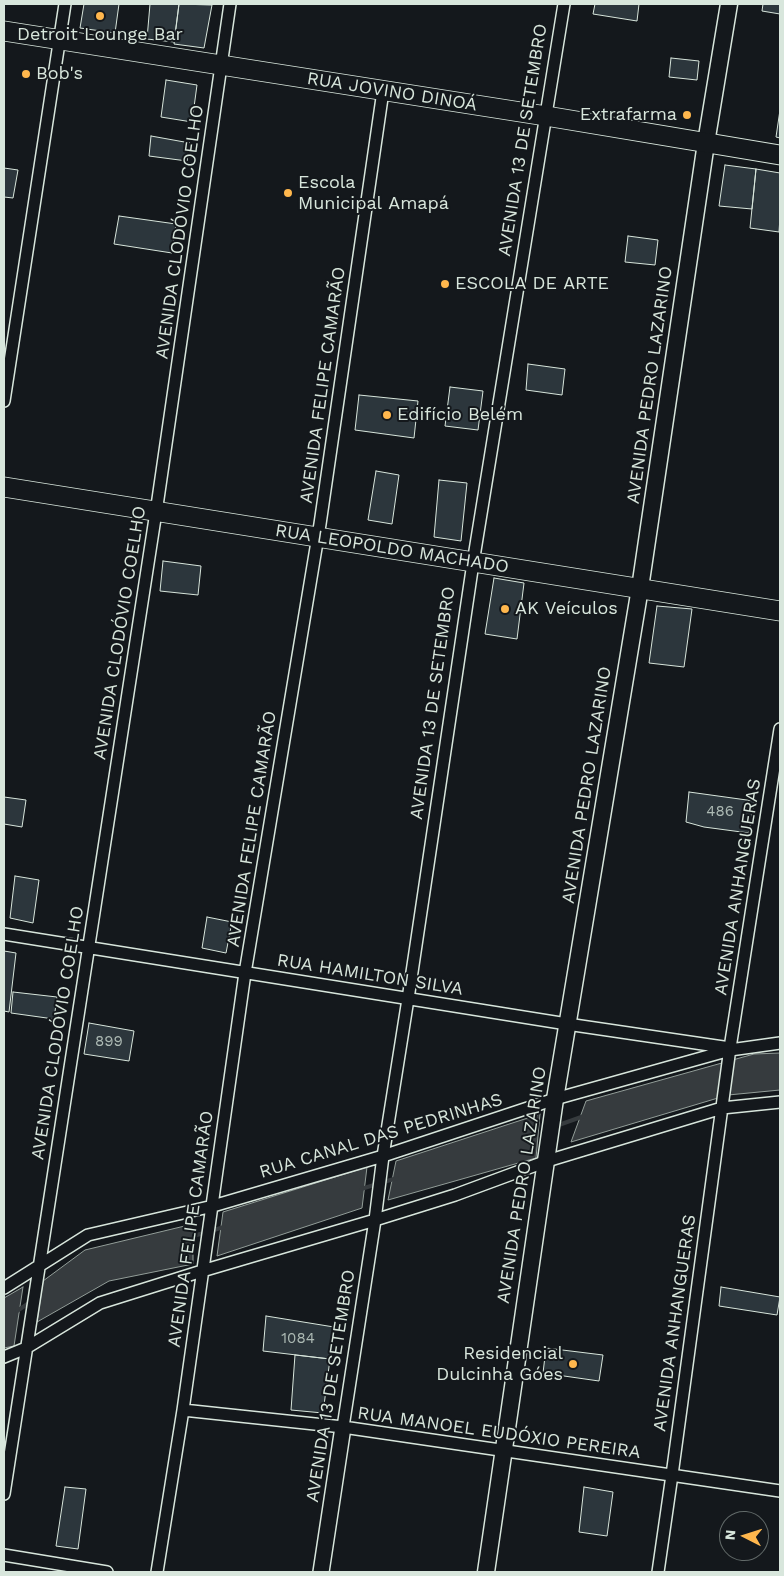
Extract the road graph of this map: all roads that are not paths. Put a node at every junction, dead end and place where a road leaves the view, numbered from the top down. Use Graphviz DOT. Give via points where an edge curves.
graph roads {
  1 [pos="65,4"];
  2 [pos="230,4"];
  3 [pos="564,4"];
  4 [pos="729,4"];
  5 [pos="4,31"];
  6 [pos="59,40"];
  7 [pos="222,66"];
  8 [pos="383,91"];
  9 [pos="546,116"];
  10 [pos="706,143"];
  11 [pos="780,155"];
  12 [pos="4,401"];
  13 [pos="4,487"];
  14 [pos="156,510"];
  15 [pos="318,538"];
  16 [pos="472,563"];
  17 [pos="640,588"];
  18 [pos="780,611"];
  19 [pos="780,729"];
  20 [pos="4,934"];
  21 [pos="89,947"];
  22 [pos="245,973"];
  23 [pos="408,999"];
  24 [pos="567,1024"];
  25 [pos="780,1043"];
  26 [pos="730,1052"];
  27 [pos="555,1099"];
  28 [pos="780,1102"];
  29 [pos="723,1105"];
  30 [pos="383,1156"];
  31 [pos="547,1161"];
  32 [pos="212,1212"];
  33 [pos="375,1220"];
  34 [pos="38,1266"];
  35 [pos="203,1267"];
  36 [pos="4,1288"];
  37 [pos="27,1343"];
  38 [pos="4,1357"];
  39 [pos="183,1410"];
  40 [pos="343,1427"];
  41 [pos="503,1451"];
  42 [pos="672,1476"];
  43 [pos="780,1491"];
  44 [pos="4,1494"];
  45 [pos="4,1555"];
  46 [pos="108,1572"];
  47 [pos="157,1572"];
  48 [pos="322,1572"];
  49 [pos="486,1572"];
  50 [pos="658,1572"];
  1 -- 6 [label="street"];
  2 -- 7 [label="street, AVENIDA CLODÓVIO COELHO"];
  3 -- 9 [label="street, AVENIDA 13 DE SETEMBRO"];
  4 -- 10 [label="main road, AVENIDA PEDRO LAZARINO"];
  5 -- 6 [label="main road, RUA JOVINO DINOÁ"];
  6 -- 7 [label="main road, RUA JOVINO DINOÁ"];
  6 -- 12 [label="street"];
  7 -- 8 [label="main road, RUA JOVINO DINOÁ"];
  7 -- 14 [label="street, AVENIDA CLODÓVIO COELHO"];
  8 -- 9 [label="main road, RUA JOVINO DINOÁ"];
  8 -- 15 [label="street, AVENIDA FELIPE CAMARÃO"];
  9 -- 10 [label="main road, RUA JOVINO DINOÁ"];
  9 -- 16 [label="street, AVENIDA 13 DE SETEMBRO"];
  10 -- 11 [label="main road, RUA JOVINO DINOÁ"];
  10 -- 17 [label="main road, AVENIDA PEDRO LAZARINO"];
  13 -- 14 [label="main road, RUA LEOPOLDO MACHADO"];
  14 -- 15 [label="main road, RUA LEOPOLDO MACHADO"];
  14 -- 21 [label="street, AVENIDA CLODÓVIO COELHO"];
  15 -- 16 [label="main road, RUA LEOPOLDO MACHADO"];
  15 -- 22 [label="street, AVENIDA FELIPE CAMARÃO"];
  16 -- 17 [label="main road, RUA LEOPOLDO MACHADO"];
  16 -- 23 [label="street, AVENIDA 13 DE SETEMBRO"];
  17 -- 18 [label="main road, RUA LEOPOLDO MACHADO"];
  17 -- 24 [label="main road, AVENIDA PEDRO LAZARINO"];
  19 -- 26 [label="street, AVENIDA ANHANGUERAS"];
  20 -- 21 [label="street, RUA HAMILTON SILVA"];
  21 -- 22 [label="street, RUA HAMILTON SILVA"];
  21 -- 34 [label="street, AVENIDA CLODÓVIO COELHO"];
  22 -- 23 [label="street, RUA HAMILTON SILVA"];
  22 -- 32 [label="street, AVENIDA FELIPE CAMARÃO"];
  23 -- 24 [label="street, RUA HAMILTON SILVA"];
  23 -- 30 [label="street, AVENIDA 13 DE SETEMBRO"];
  24 -- 26 [label="street, RUA HAMILTON SILVA"];
  24 -- 27 [label="main road, AVENIDA PEDRO LAZARINO"];
  25 -- 26 [label="street, RUA CANAL DAS PEDRINHAS"];
  26 -- 27 [label="street, RUA CANAL DAS PEDRINHAS"];
  26 -- 29 [label="street, AVENIDA ANHANGUERAS"];
  27 -- 30 [label="street, RUA CANAL DAS PEDRINHAS"];
  27 -- 31 [label="main road, AVENIDA PEDRO LAZARINO"];
  28 -- 29 [label="street"];
  29 -- 31 [label="street"];
  29 -- 42 [label="street, AVENIDA ANHANGUERAS"];
  30 -- 32 [label="street, RUA CANAL DAS PEDRINHAS"];
  30 -- 33 [label="street, AVENIDA 13 DE SETEMBRO"];
  31 -- 33 [label="street"];
  31 -- 41 [label="main road, AVENIDA PEDRO LAZARINO"];
  32 -- 34 [label="street, RUA CANAL DAS PEDRINHAS" via="88,1236"];
  32 -- 35 [label="street, AVENIDA FELIPE CAMARÃO"];
  33 -- 35 [label="street"];
  33 -- 40 [label="street, AVENIDA 13 DE SETEMBRO"];
  34 -- 36 [label="street, RUA CANAL DAS PEDRINHAS"];
  34 -- 37 [label="street, AVENIDA CLODÓVIO COELHO"];
  35 -- 37 [label="street" via="100,1303"];
  35 -- 39 [label="street, AVENIDA FELIPE CAMARÃO"];
  37 -- 38 [label="street"];
  37 -- 44 [label="street"];
  39 -- 40 [label="street, RUA MANOEL EUDÓXIO PEREIRA"];
  39 -- 47 [label="street, AVENIDA FELIPE CAMARÃO"];
  40 -- 41 [label="street, RUA MANOEL EUDÓXIO PEREIRA"];
  40 -- 48 [label="street, AVENIDA 13 DE SETEMBRO"];
  41 -- 42 [label="street, RUA MANOEL EUDÓXIO PEREIRA"];
  41 -- 49 [label="main road, AVENIDA PEDRO LAZARINO"];
  42 -- 43 [label="street, RUA MANOEL EUDÓXIO PEREIRA"];
  42 -- 50 [label="street, AVENIDA ANHANGUERAS"];
  45 -- 46 [label="street"];
}
